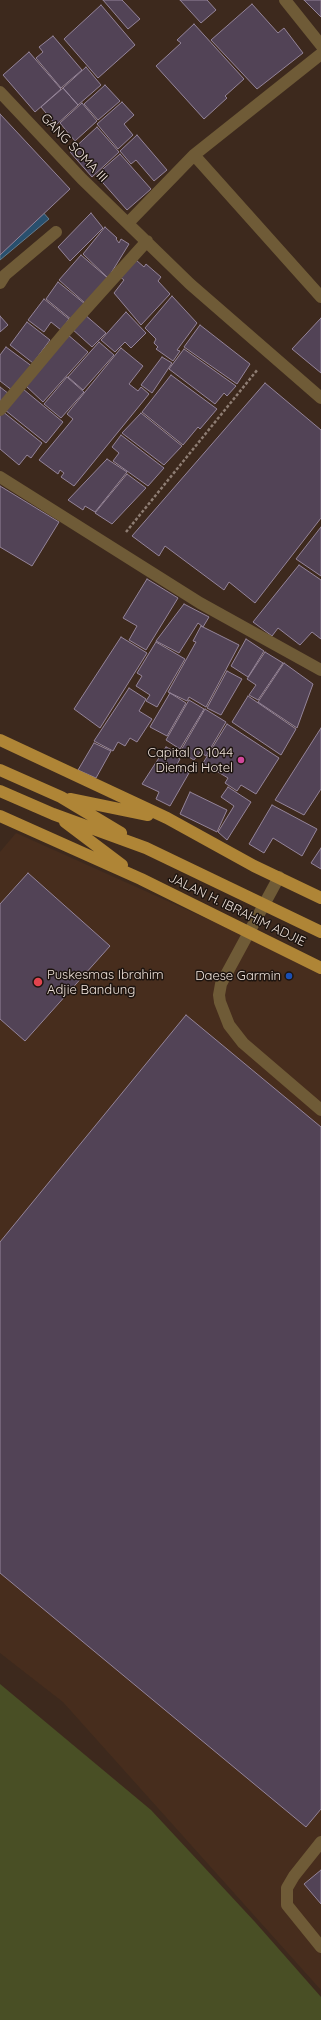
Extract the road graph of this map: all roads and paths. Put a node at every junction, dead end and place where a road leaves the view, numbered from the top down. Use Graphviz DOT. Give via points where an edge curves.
graph roads {
  1 [pos="285,0"];
  2 [pos="321,45"];
  3 [pos="321,54"];
  4 [pos="0,92"];
  5 [pos="194,155"];
  6 [pos="128,223"];
  7 [pos="56,232"];
  8 [pos="146,241"];
  9 [pos="0,282"];
  10 [pos="321,298"];
  11 [pos="270,354"];
  12 [pos="321,398"];
  13 [pos="0,410"];
  14 [pos="0,476"];
  15 [pos="112,549"];
  16 [pos="321,670"];
  17 [pos="0,740"];
  18 [pos="0,770"];
  19 [pos="0,791"];
  20 [pos="61,797"];
  21 [pos="53,814"];
  22 [pos="0,816"];
  23 [pos="167,818"];
  24 [pos="146,848"];
  25 [pos="279,877"];
  26 [pos="141,878"];
  27 [pos="321,898"];
  28 [pos="265,904"];
  29 [pos="249,932"];
  30 [pos="321,932"];
  31 [pos="321,968"];
  32 [pos="321,1110"];
  33 [pos="321,1842"];
  34 [pos="321,1947"];
  1 -- 2 [label="street"];
  3 -- 5 [label="street"];
  4 -- 6 [label="street, GANG SOMA III" via="82,179"];
  5 -- 6 [label="street"];
  5 -- 10 [label="street"];
  6 -- 8 [label="street, GANG SOMA III"];
  7 -- 9 [label="street"];
  8 -- 11 [label="street, GANG SOMA III" via="190,284"];
  8 -- 13 [label="street"];
  11 -- 12 [label="street, GANG SOMA III"];
  11 -- 15 [label="path"];
  14 -- 15 [label="street"];
  15 -- 16 [label="street" via="200,603"];
  17 -- 23 [label="main road"];
  18 -- 20 [label="main road"];
  19 -- 21 [label="main road, JALAN H. IBRAHIM ADJIE"];
  20 -- 23 [label="main road"];
  20 -- 24 [label="main road"];
  21 -- 24 [label="main road, JALAN H. IBRAHIM ADJIE"];
  21 -- 26 [label="main road, JALAN H. IBRAHIM ADJIE"];
  22 -- 26 [label="main road, JALAN H. IBRAHIM ADJIE"];
  23 -- 25 [label="main road"];
  24 -- 28 [label="main road"];
  25 -- 27 [label="main road"];
  25 -- 28 [label="street"];
  26 -- 29 [label="main road, JALAN H. IBRAHIM ADJIE"];
  28 -- 29 [label="street"];
  28 -- 30 [label="main road"];
  29 -- 31 [label="main road, JALAN H. IBRAHIM ADJIE"];
  29 -- 32 [label="street" via="220,984 220,1002 228,1024 243,1043"];
  33 -- 34 [label="street" via="294,1876 288,1888 287,1899 287,1905"];
}
